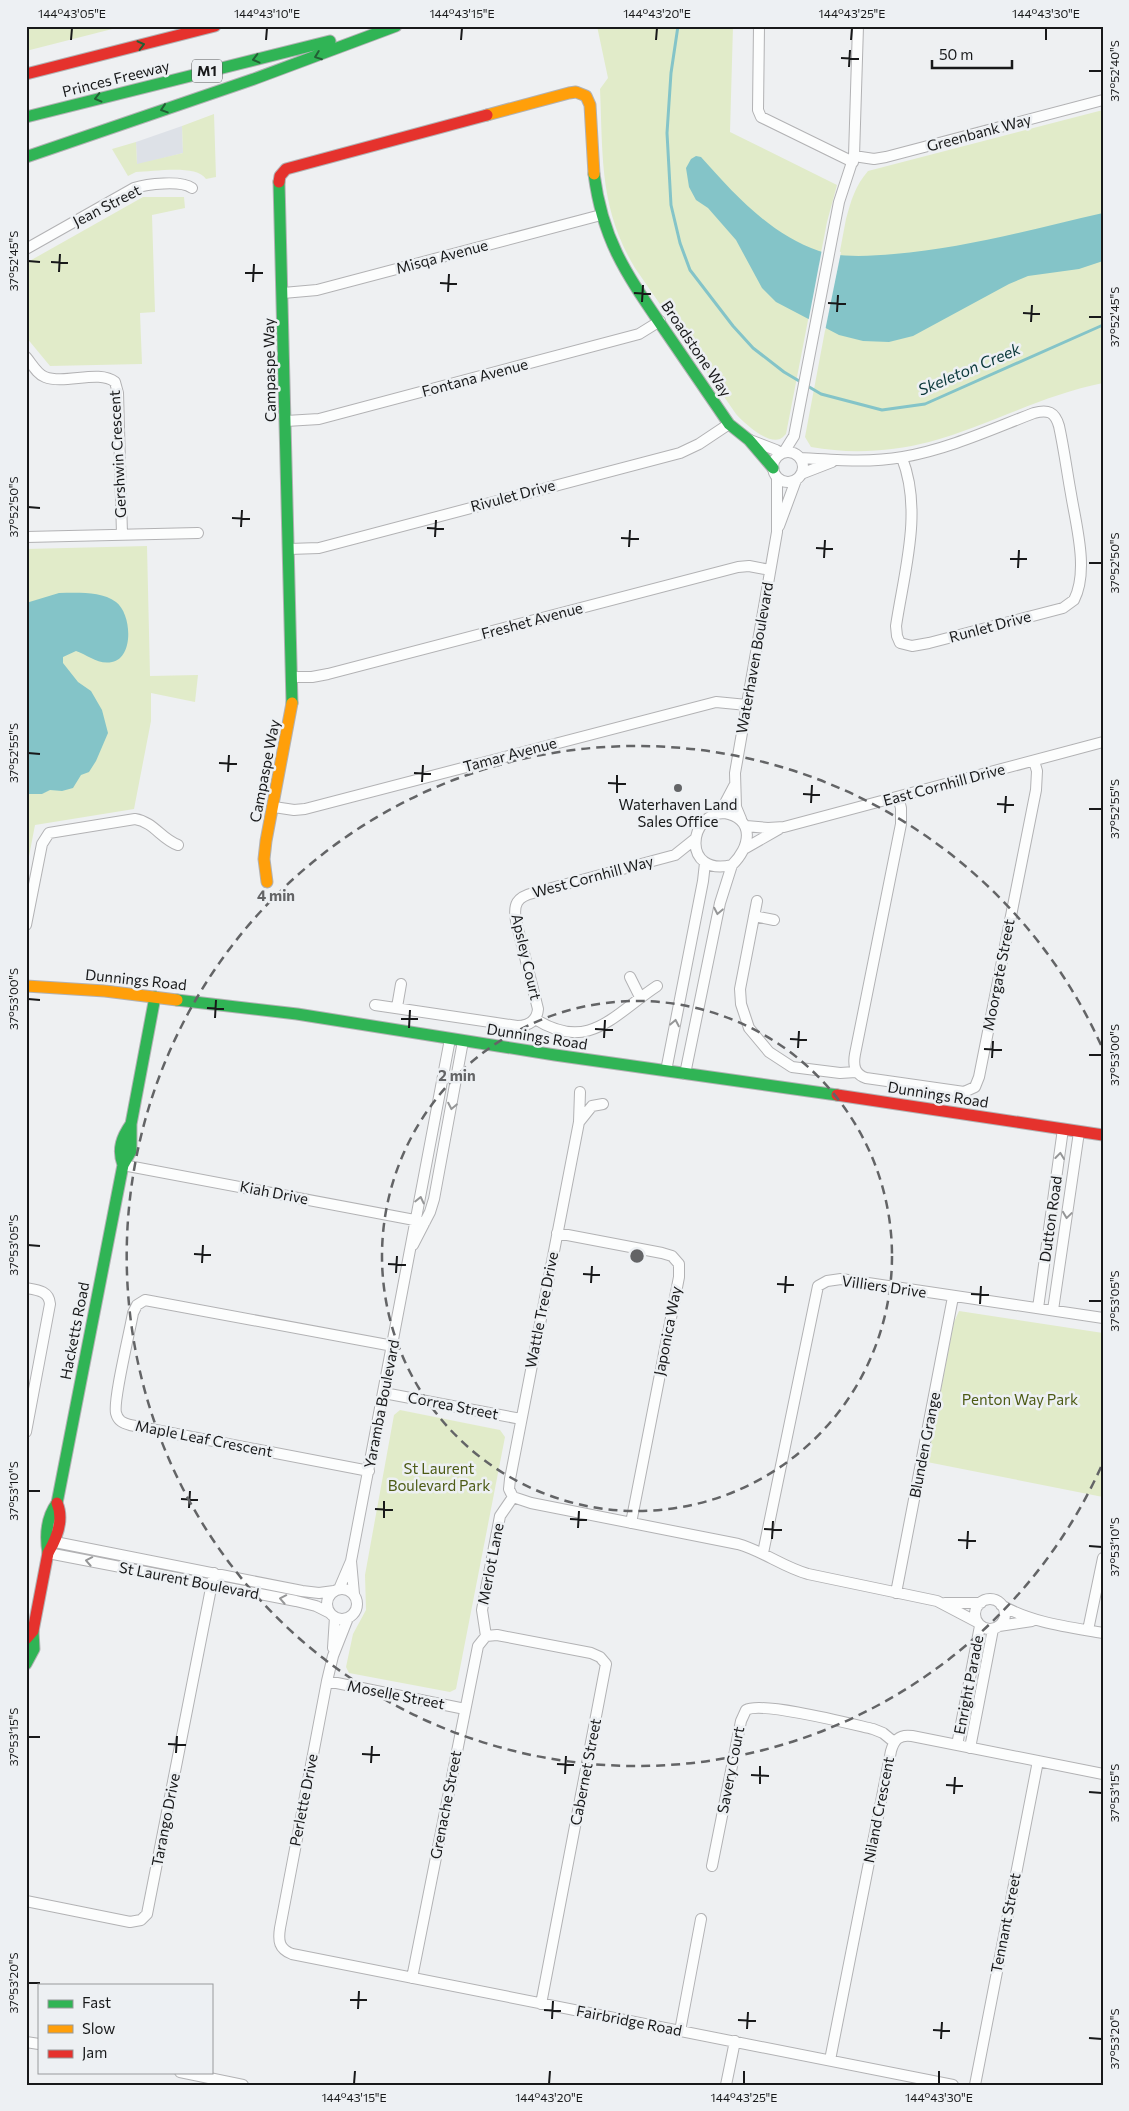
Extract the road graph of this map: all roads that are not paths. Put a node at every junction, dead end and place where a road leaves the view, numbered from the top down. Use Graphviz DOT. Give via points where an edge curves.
graph roads {
  1 [pos="215,26"];
  2 [pos="388,26"];
  3 [pos="396,26"];
  4 [pos="759,26"];
  5 [pos="858,26"];
  6 [pos="26,74"];
  7 [pos="586,96"];
  8 [pos="1103,100"];
  9 [pos="26,117"];
  10 [pos="26,157"];
  11 [pos="853,159"];
  12 [pos="192,188"];
  13 [pos="601,216"];
  14 [pos="26,249"];
  15 [pos="283,293"];
  16 [pos="660,321"];
  17 [pos="26,357"];
  18 [pos="286,421"];
  19 [pos="729,424"];
  20 [pos="794,436"];
  21 [pos="749,440"];
  22 [pos="783,453"];
  23 [pos="799,457"];
  24 [pos="902,458"];
  25 [pos="835,461"];
  26 [pos="775,473"];
  27 [pos="799,477"];
  28 [pos="777,532"];
  29 [pos="198,533"];
  30 [pos="122,534"];
  31 [pos="26,537"];
  32 [pos="290,549"];
  33 [pos="770,570"];
  34 [pos="293,677"];
  35 [pos="747,705"];
  36 [pos="1103,742"];
  37 [pos="1034,761"];
  38 [pos="735,785"];
  39 [pos="898,797"];
  40 [pos="274,806"];
  41 [pos="715,814"];
  42 [pos="743,823"];
  43 [pos="784,827"];
  44 [pos="695,839"];
  45 [pos="178,846"];
  46 [pos="744,849"];
  47 [pos="675,855"];
  48 [pos="702,861"];
  49 [pos="732,865"];
  50 [pos="267,882"];
  51 [pos="757,901"];
  52 [pos="515,904"];
  53 [pos="754,916"];
  54 [pos="774,920"];
  55 [pos="26,925"];
  56 [pos="630,977"];
  57 [pos="401,984"];
  58 [pos="26,986"];
  59 [pos="657,986"];
  60 [pos="155,996"];
  61 [pos="640,997"];
  62 [pos="375,1004"];
  63 [pos="397,1008"];
  64 [pos="535,1019"];
  65 [pos="450,1039"];
  66 [pos="463,1041"];
  67 [pos="666,1071"];
  68 [pos="856,1072"];
  69 [pos="685,1074"];
  70 [pos="580,1092"];
  71 [pos="603,1104"];
  72 [pos="579,1122"];
  73 [pos="1063,1129"];
  74 [pos="1079,1132"];
  75 [pos="1103,1135"];
  76 [pos="123,1165"];
  77 [pos="420,1222"];
  78 [pos="557,1233"];
  79 [pos="26,1288"];
  80 [pos="953,1297"];
  81 [pos="1038,1308"];
  82 [pos="1053,1310"];
  83 [pos="1103,1318"];
  84 [pos="393,1346"];
  85 [pos="384,1393"];
  86 [pos="28,1411"];
  87 [pos="521,1419"];
  88 [pos="26,1432"];
  89 [pos="369,1471"];
  90 [pos="514,1497"];
  91 [pos="631,1523"];
  92 [pos="50,1541"];
  93 [pos="763,1553"];
  94 [pos="48,1554"];
  95 [pos="1103,1558"];
  96 [pos="351,1561"];
  97 [pos="214,1573"];
  98 [pos="212,1585"];
  99 [pos="336,1590"];
  100 [pos="896,1593"];
  101 [pos="354,1594"];
  102 [pos="981,1602"];
  103 [pos="944,1603"];
  104 [pos="1001,1605"];
  105 [pos="332,1615"];
  106 [pos="348,1618"];
  107 [pos="1038,1621"];
  108 [pos="979,1624"];
  109 [pos="996,1627"];
  110 [pos="1088,1630"];
  111 [pos="1103,1633"];
  112 [pos="29,1635"];
  113 [pos="486,1636"];
  114 [pos="333,1656"];
  115 [pos="28,1660"];
  116 [pos="327,1681"];
  117 [pos="465,1708"];
  118 [pos="894,1742"];
  119 [pos="957,1745"];
  120 [pos="970,1748"];
  121 [pos="1038,1761"];
  122 [pos="1103,1774"];
  123 [pos="712,1866"];
  124 [pos="26,1901"];
  125 [pos="702,1919"];
  126 [pos="280,1945"];
  127 [pos="412,1978"];
  128 [pos="541,2004"];
  129 [pos="680,2031"];
  130 [pos="735,2041"];
  131 [pos="830,2060"];
  132 [pos="190,2074"];
  133 [pos="243,2085"];
  134 [pos="726,2085"];
  135 [pos="953,2085"];
  136 [pos="975,2085"];
  6 -- 1 [label="main road, Princes Freeway, one-way"];
  2 -- 9 [label="main road, Princes Freeway / M1, one-way"];
  3 -- 10 [label="main road, one-way" via="254,79"];
  4 -- 11 [label="street" via="758,110 761,117"];
  5 -- 11 [label="street"];
  7 -- 13 [label="main road, Broadstone Way" via="590,106 593,173"];
  7 -- 15 [label="main road, Campaspe Way" via="569,93 289,167 279,181"];
  8 -- 11 [label="street, Greenbank Way" via="886,157"];
  11 -- 20 [label="street" via="841,194"];
  12 -- 14 [label="street, Jean Street" via="184,184 134,188"];
  13 -- 15 [label="street, Misqa Avenue" via="317,290"];
  13 -- 16 [label="main road, Broadstone Way" via="624,270"];
  15 -- 18 [label="main road, Campaspe Way"];
  16 -- 18 [label="street, Fontana Avenue" via="639,334 470,380 319,419"];
  16 -- 19 [label="main road, Broadstone Way"];
  17 -- 30 [label="street, Gershwin Crescent" via="45,377 106,378 115,382 118,392"];
  18 -- 32 [label="main road, Campaspe Way"];
  19 -- 21 [label="main road, Broadstone Way"];
  19 -- 32 [label="street, Rivulet Drive" via="680,453 319,548"];
  20 -- 22 [label="street"];
  20 -- 23 [label="street"];
  21 -- 22 [label="street, Broadstone Way"];
  21 -- 26 [label="main road, Broadstone Way"];
  22 -- 23 [label="street" via="791,452"];
  22 -- 26 [label="street" via="774,461"];
  23 -- 25 [label="street"];
  23 -- 27 [label="street" via="803,464"];
  24 -- 24 [label="street, Runlet Drive" via="911,502 911,532 896,626 900,643 912,646 929,643 1072,603 1077,593 1080,545 1055,416 1046,411 1034,413 932,451"];
  24 -- 25 [label="street"];
  25 -- 27 [label="street"];
  26 -- 27 [label="street" via="786,482"];
  26 -- 28 [label="street, Waterhaven Boulevard"];
  27 -- 28 [label="street, Waterhaven Boulevard"];
  28 -- 33 [label="street, Waterhaven Boulevard"];
  29 -- 30 [label="street"];
  30 -- 31 [label="street"];
  32 -- 34 [label="main road, Campaspe Way"];
  33 -- 34 [label="street, Freshet Avenue" via="738,567 338,672"];
  33 -- 35 [label="street, Waterhaven Boulevard"];
  34 -- 40 [label="main road, Campaspe Way" via="292,704"];
  35 -- 38 [label="street, Waterhaven Boulevard"];
  35 -- 40 [label="street, Tamar Avenue" via="716,702 305,808 294,810"];
  36 -- 37 [label="street, East Cornhill Drive"];
  37 -- 39 [label="street, East Cornhill Drive"];
  37 -- 68 [label="street, Moorgate Street" via="1036,790 978,1083 971,1090 957,1091 866,1078"];
  38 -- 41 [label="street, Waterhaven Boulevard"];
  38 -- 42 [label="street, Waterhaven Boulevard" via="736,807"];
  39 -- 43 [label="street, East Cornhill Drive"];
  39 -- 68 [label="street" via="901,824 855,1054"];
  40 -- 50 [label="main road, Campaspe Way" via="265,850"];
  41 -- 42 [label="street" via="725,813"];
  41 -- 44 [label="street" via="705,820"];
  42 -- 43 [label="street, East Cornhill Drive" via="768,828"];
  42 -- 46 [label="street" via="747,838"];
  43 -- 46 [label="street, East Cornhill Drive"];
  44 -- 47 [label="street, West Cornhill Way"];
  44 -- 48 [label="street" via="696,851"];
  45 -- 55 [label="street" via="166,840 151,824 135,819 49,833 42,844"];
  46 -- 49 [label="street"];
  47 -- 48 [label="street, West Cornhill Way"];
  47 -- 52 [label="street, West Cornhill Way" via="524,895"];
  48 -- 49 [label="street" via="720,866"];
  67 -- 48 [label="street, one-way" via="703,882"];
  49 -- 69 [label="street, one-way" via="720,903"];
  51 -- 53 [label="street, Moorgate Street"];
  52 -- 64 [label="street, Apsley Court" via="516,921 537,1003"];
  53 -- 54 [label="street"];
  53 -- 68 [label="street, Moorgate Street" via="740,989 740,1004 750,1028 769,1052 792,1067"];
  56 -- 61 [label="street"];
  57 -- 63 [label="street"];
  58 -- 60 [label="main road, Dunnings Road"];
  59 -- 61 [label="street"];
  60 -- 65 [label="main road, Dunnings Road" via="297,1014"];
  60 -- 76 [label="main road, Hacketts Road" via="131,1124 122,1137 119,1156"];
  61 -- 64 [label="street" via="605,1023 584,1033 557,1031"];
  62 -- 63 [label="street, Apsley Court"];
  63 -- 64 [label="street, Apsley Court" via="517,1026 527,1025"];
  65 -- 66 [label="main road, Dunnings Road"];
  77 -- 65 [label="street, Yaramba Boulevard, one-way"];
  66 -- 67 [label="main road, Dunnings Road"];
  66 -- 77 [label="street, Yaramba Boulevard, one-way" via="434,1199"];
  67 -- 69 [label="main road, Dunnings Road"];
  69 -- 73 [label="main road, Dunnings Road"];
  70 -- 72 [label="street, Wattle Tree Drive"];
  71 -- 72 [label="street" via="592,1106"];
  72 -- 78 [label="street, Wattle Tree Drive"];
  73 -- 74 [label="main road, Dunnings Road"];
  81 -- 73 [label="street, Dutton Road, one-way"];
  74 -- 75 [label="main road, Dunnings Road"];
  74 -- 82 [label="street, Dutton Road, one-way"];
  76 -- 77 [label="street, Kiah Drive"];
  76 -- 92 [label="main road, Hacketts Road" via="57,1503 50,1511"];
  77 -- 84 [label="street, Yaramba Boulevard"];
  78 -- 87 [label="street, Wattle Tree Drive"];
  78 -- 91 [label="street, Japonica Way" via="668,1254 679,1264"];
  79 -- 86 [label="street" via="41,1291 49,1297 50,1304"];
  80 -- 81 [label="street, Villiers Drive"];
  80 -- 93 [label="street, Villiers Drive" via="841,1279 818,1286"];
  80 -- 100 [label="street, Blunden Grange"];
  81 -- 82 [label="street, Villiers Drive"];
  82 -- 83 [label="street, Villiers Drive"];
  84 -- 85 [label="street, Yaramba Boulevard"];
  84 -- 89 [label="street, Maple Leaf Crescent" via="145,1300 133,1313 116,1402 117,1417 122,1422"];
  85 -- 87 [label="street, Correa Street"];
  85 -- 89 [label="street, Yaramba Boulevard"];
  86 -- 88 [label="street"];
  87 -- 90 [label="street, Wattle Tree Drive" via="509,1484"];
  89 -- 96 [label="street, Yaramba Boulevard"];
  90 -- 91 [label="street" via="523,1502"];
  90 -- 113 [label="street, Merlot Lane" via="500,1516 482,1610"];
  91 -- 93 [label="street" via="738,1544"];
  92 -- 94 [label="main road, Hacketts Road"];
  92 -- 97 [label="street, St Laurent Boulevard"];
  93 -- 100 [label="street" via="808,1574"];
  98 -- 94 [label="street, St Laurent Boulevard, one-way"];
  94 -- 112 [label="main road, Hacketts Road"];
  95 -- 110 [label="street"];
  96 -- 99 [label="street, Yaramba Boulevard"];
  96 -- 101 [label="street, Yaramba Boulevard"];
  97 -- 98 [label="street, Tarango Drive"];
  97 -- 99 [label="street, St Laurent Boulevard" via="310,1592"];
  105 -- 98 [label="street, St Laurent Boulevard, one-way" via="309,1604"];
  98 -- 124 [label="street, Tarango Drive" via="147,1914 141,1920 130,1922"];
  99 -- 101 [label="street"];
  99 -- 105 [label="street" via="327,1604"];
  100 -- 103 [label="street"];
  101 -- 106 [label="street" via="357,1607"];
  102 -- 103 [label="street"];
  102 -- 104 [label="street" via="994,1600"];
  102 -- 108 [label="street" via="976,1609"];
  103 -- 108 [label="street"];
  104 -- 107 [label="street"];
  104 -- 109 [label="street" via="1004,1614"];
  105 -- 106 [label="street"];
  105 -- 114 [label="street, Perlette Drive"];
  106 -- 114 [label="street, Perlette Drive"];
  107 -- 109 [label="street"];
  107 -- 110 [label="street"];
  108 -- 109 [label="street"];
  108 -- 119 [label="street, Enright Parade"];
  109 -- 120 [label="street, Enright Parade"];
  110 -- 111 [label="street"];
  112 -- 115 [label="main road, Hacketts Road" via="36,1642"];
  113 -- 117 [label="street, Grenache Street" via="478,1646"];
  113 -- 128 [label="street, Cabernet Street" via="496,1635 591,1654 603,1658 606,1664"];
  114 -- 116 [label="street, Perlette Drive"];
  116 -- 117 [label="street, Moselle Street"];
  116 -- 126 [label="street, Perlette Drive" via="280,1928"];
  117 -- 127 [label="street, Grenache Street"];
  118 -- 119 [label="street, Niland Crescent" via="908,1736"];
  118 -- 123 [label="street, Savery Court" via="873,1729 771,1708 746,1710 741,1721"];
  118 -- 131 [label="street, Niland Crescent"];
  119 -- 120 [label="street, Niland Crescent"];
  120 -- 121 [label="street, Niland Crescent"];
  121 -- 122 [label="street, Niland Crescent"];
  121 -- 136 [label="street, Tennant Street"];
  125 -- 129 [label="street"];
  126 -- 127 [label="street, Fairbridge Road" via="292,1954"];
  127 -- 128 [label="street, Fairbridge Road"];
  128 -- 129 [label="street, Fairbridge Road"];
  129 -- 130 [label="street, Fairbridge Road"];
  130 -- 131 [label="street, Fairbridge Road"];
  130 -- 134 [label="street"];
  131 -- 135 [label="street, Fairbridge Road"];
  132 -- 133 [label="street"];
}
